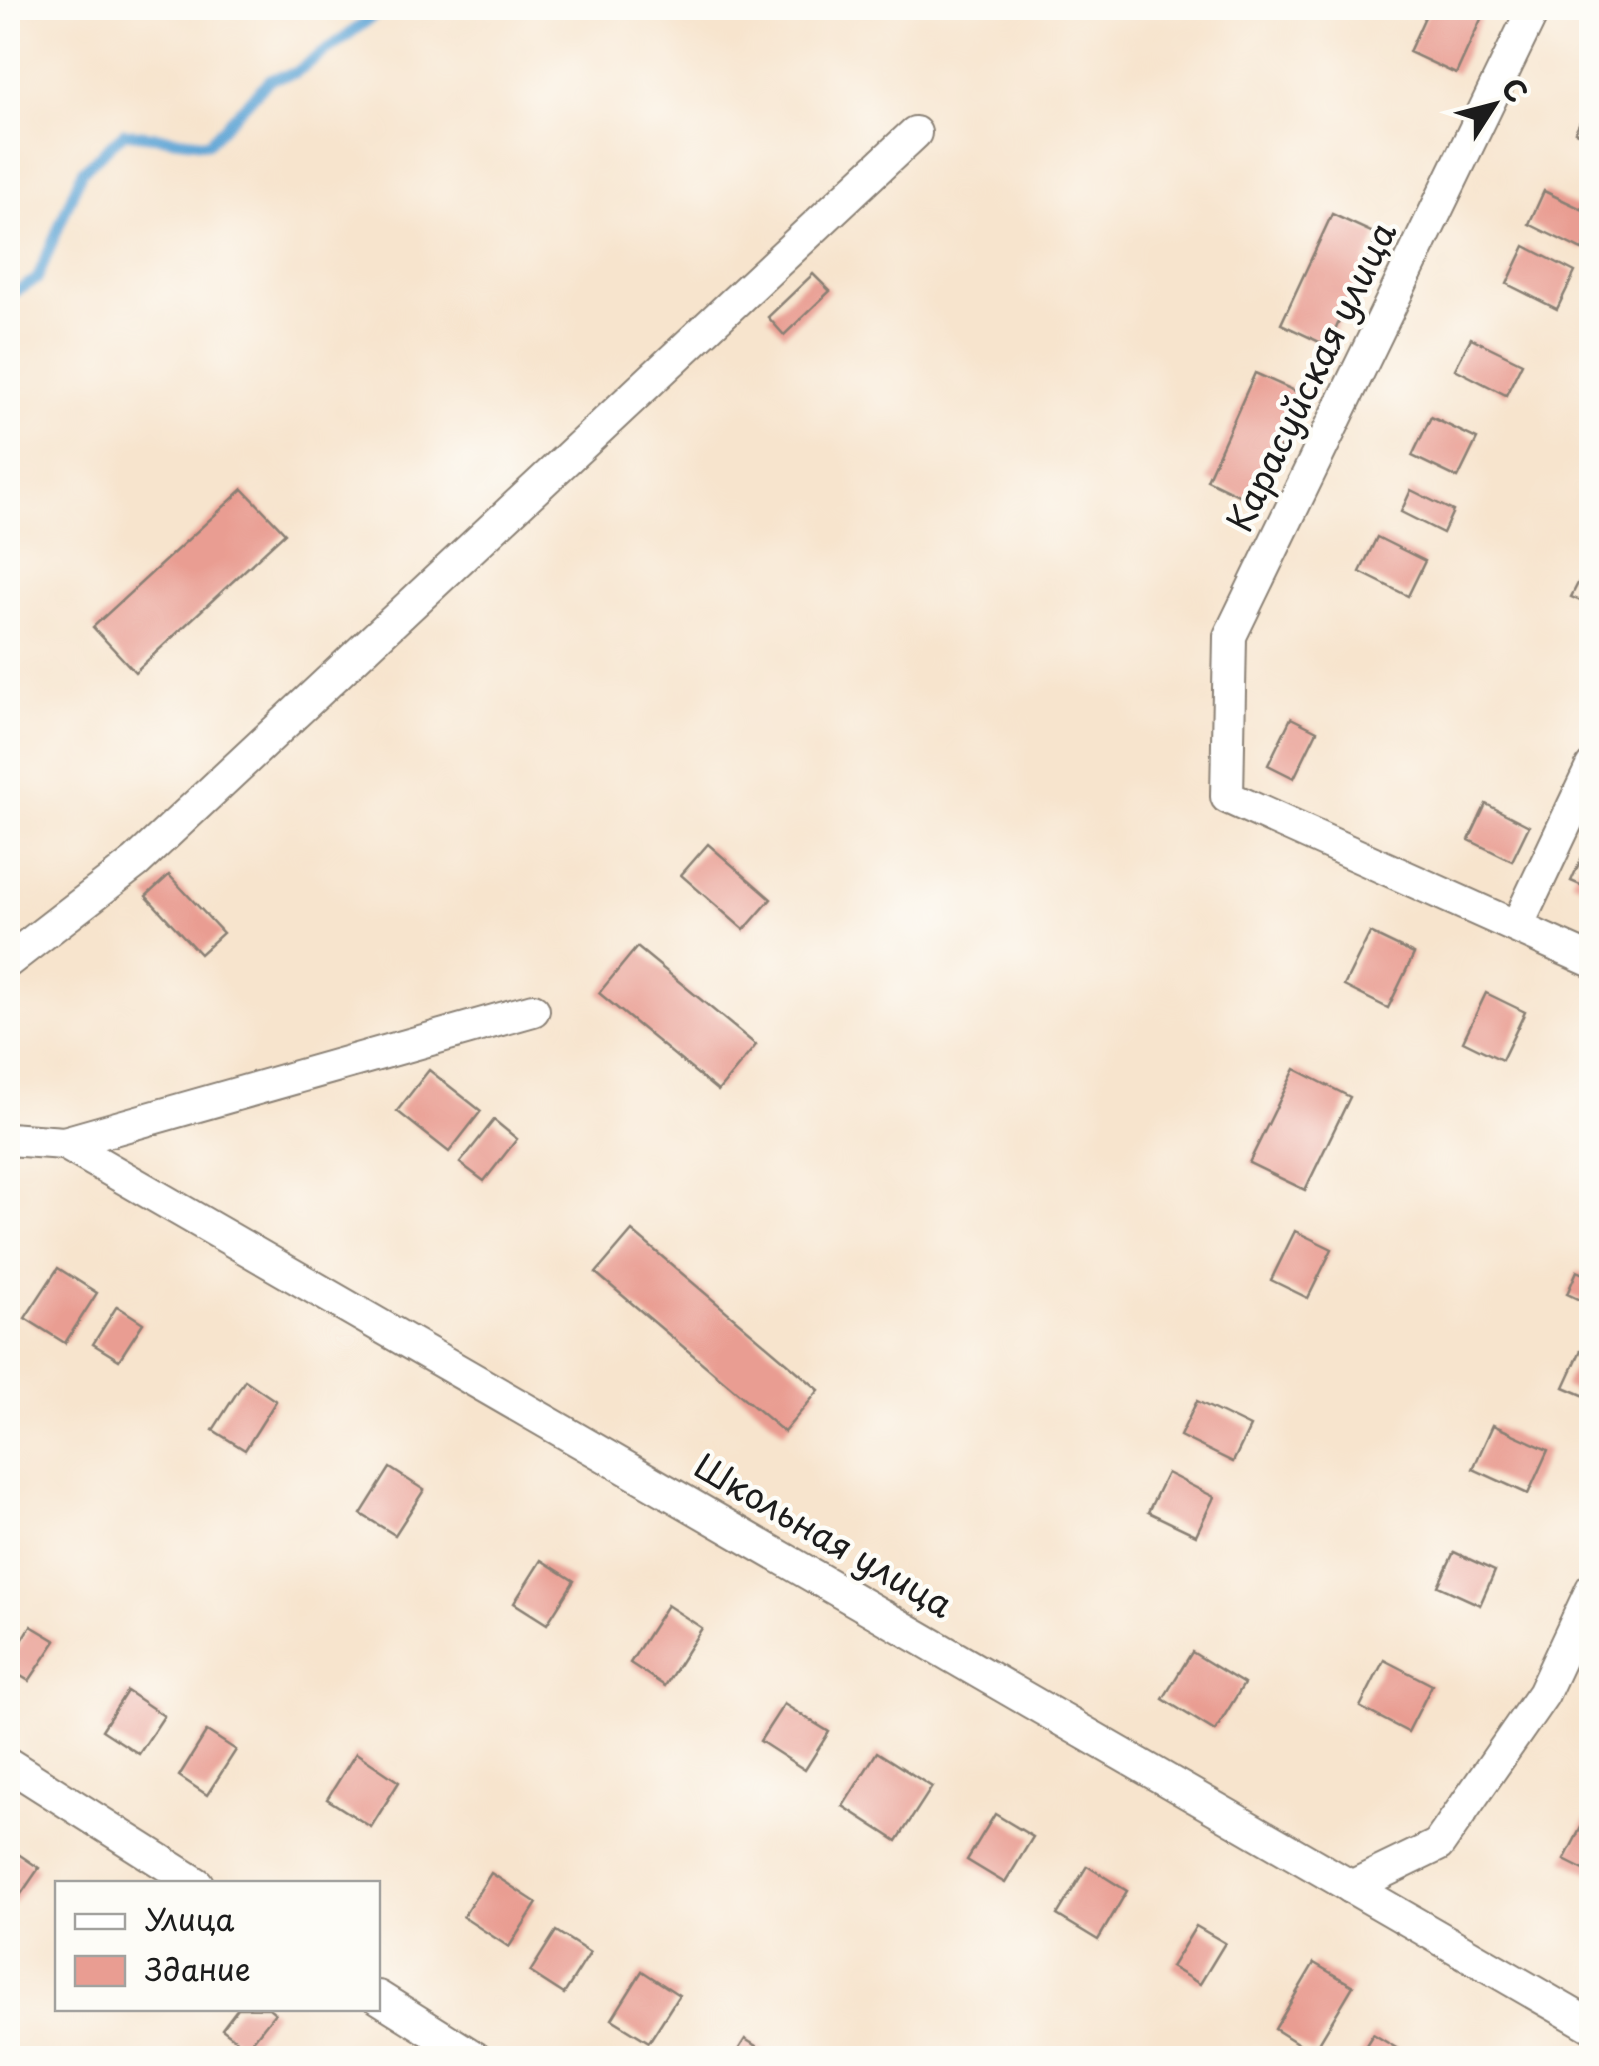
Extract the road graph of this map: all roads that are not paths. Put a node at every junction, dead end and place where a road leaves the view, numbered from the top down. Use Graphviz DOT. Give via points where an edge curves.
graph roads {
  1 [pos="1534,8"];
  2 [pos="915,133"];
  3 [pos="1592,768"];
  4 [pos="1517,926"];
  5 [pos="1592,960"];
  6 [pos="8,961"];
  7 [pos="533,1010"];
  8 [pos="8,1139"];
  9 [pos="64,1144"];
  10 [pos="1592,1590"];
  11 [pos="8,1764"];
  12 [pos="192,1881"];
  13 [pos="1352,1887"];
  14 [pos="380,1998"];
  15 [pos="1592,2026"];
  16 [pos="475,2058"];
  1 -- 4 [label="street, Карасуйская улица" via="1230,636 1226,797"];
  2 -- 6 [label="street" via="136,862"];
  3 -- 4 [label="street"];
  4 -- 5 [label="street"];
  7 -- 9 [label="street"];
  8 -- 9 [label="street, Школьная улица"];
  9 -- 13 [label="street, Школьная улица"];
  10 -- 13 [label="street" via="1543,1694 1438,1845"];
  11 -- 12 [label="street"];
  13 -- 15 [label="street, Школьная улица"];
  14 -- 16 [label="street"];
}
